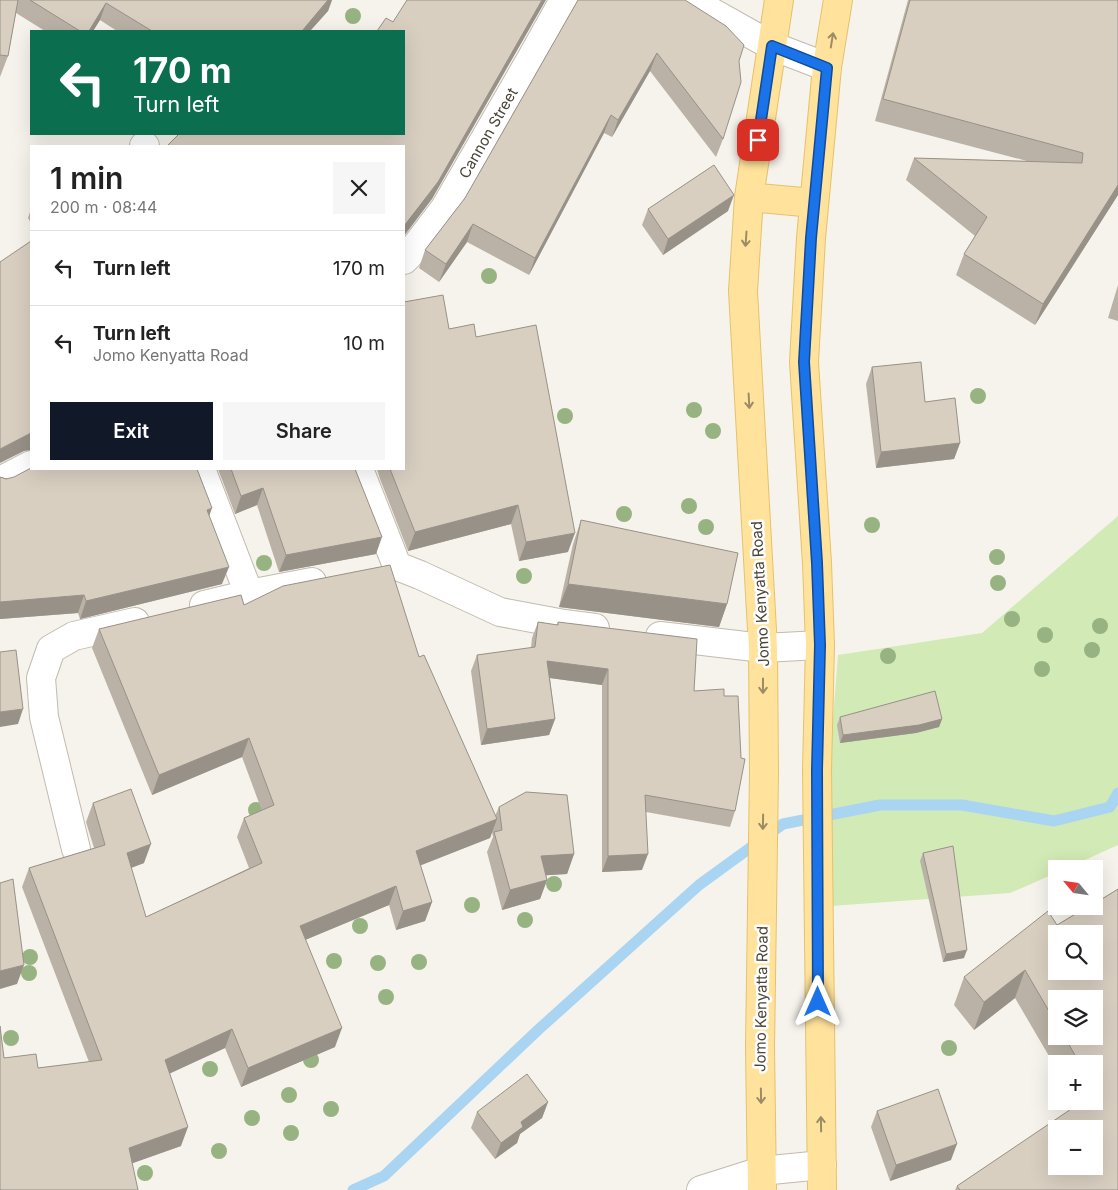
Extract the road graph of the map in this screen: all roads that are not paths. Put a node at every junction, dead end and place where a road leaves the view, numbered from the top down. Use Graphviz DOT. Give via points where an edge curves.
graph roads {
  1 [pos="564,0"];
  2 [pos="690,0"];
  3 [pos="778,0"];
  4 [pos="838,0"];
  5 [pos="772,46"];
  6 [pos="827,68"];
  7 [pos="749,196"];
  8 [pos="814,203"];
  9 [pos="405,259"];
  10 [pos="30,466"];
  11 [pos="201,470"];
  12 [pos="359,470"];
  13 [pos="0,481"];
  14 [pos="397,566"];
  15 [pos="369,572"];
  16 [pos="332,578"];
  17 [pos="249,594"];
  18 [pos="185,610"];
  19 [pos="157,616"];
  20 [pos="820,645"];
  21 [pos="763,648"];
  22 [pos="76,849"];
  23 [pos="822,1178"];
  24 [pos="762,1181"];
  25 [pos="701,1190"];
  1 -- 9 [label="street, Cannon Street" via="445,208"];
  2 -- 5 [label="street"];
  3 -- 5 [label="main road, Jomo Kenyatta Road"];
  6 -- 4 [label="main road, one-way"];
  5 -- 6 [label="street"];
  5 -- 7 [label="main road, Jomo Kenyatta Road"];
  6 -- 8 [label="main road"];
  7 -- 8 [label="main road"];
  7 -- 21 [label="main road, Jomo Kenyatta Road, one-way" via="743,291"];
  8 -- 20 [label="main road" via="804,362"];
  10 -- 13 [label="street"];
  11 -- 17 [label="street"];
  12 -- 14 [label="street"];
  14 -- 15 [label="street"];
  14 -- 21 [label="street" via="500,612 564,624"];
  16 -- 17 [label="street"];
  17 -- 18 [label="street"];
  19 -- 22 [label="street" via="74,636 51,649 41,678 44,717"];
  20 -- 21 [label="street"];
  23 -- 20 [label="main road, one-way" via="817,770"];
  21 -- 24 [label="main road, Jomo Kenyatta Road, one-way"];
  23 -- 24 [label="street"];
  24 -- 25 [label="street"];
}
